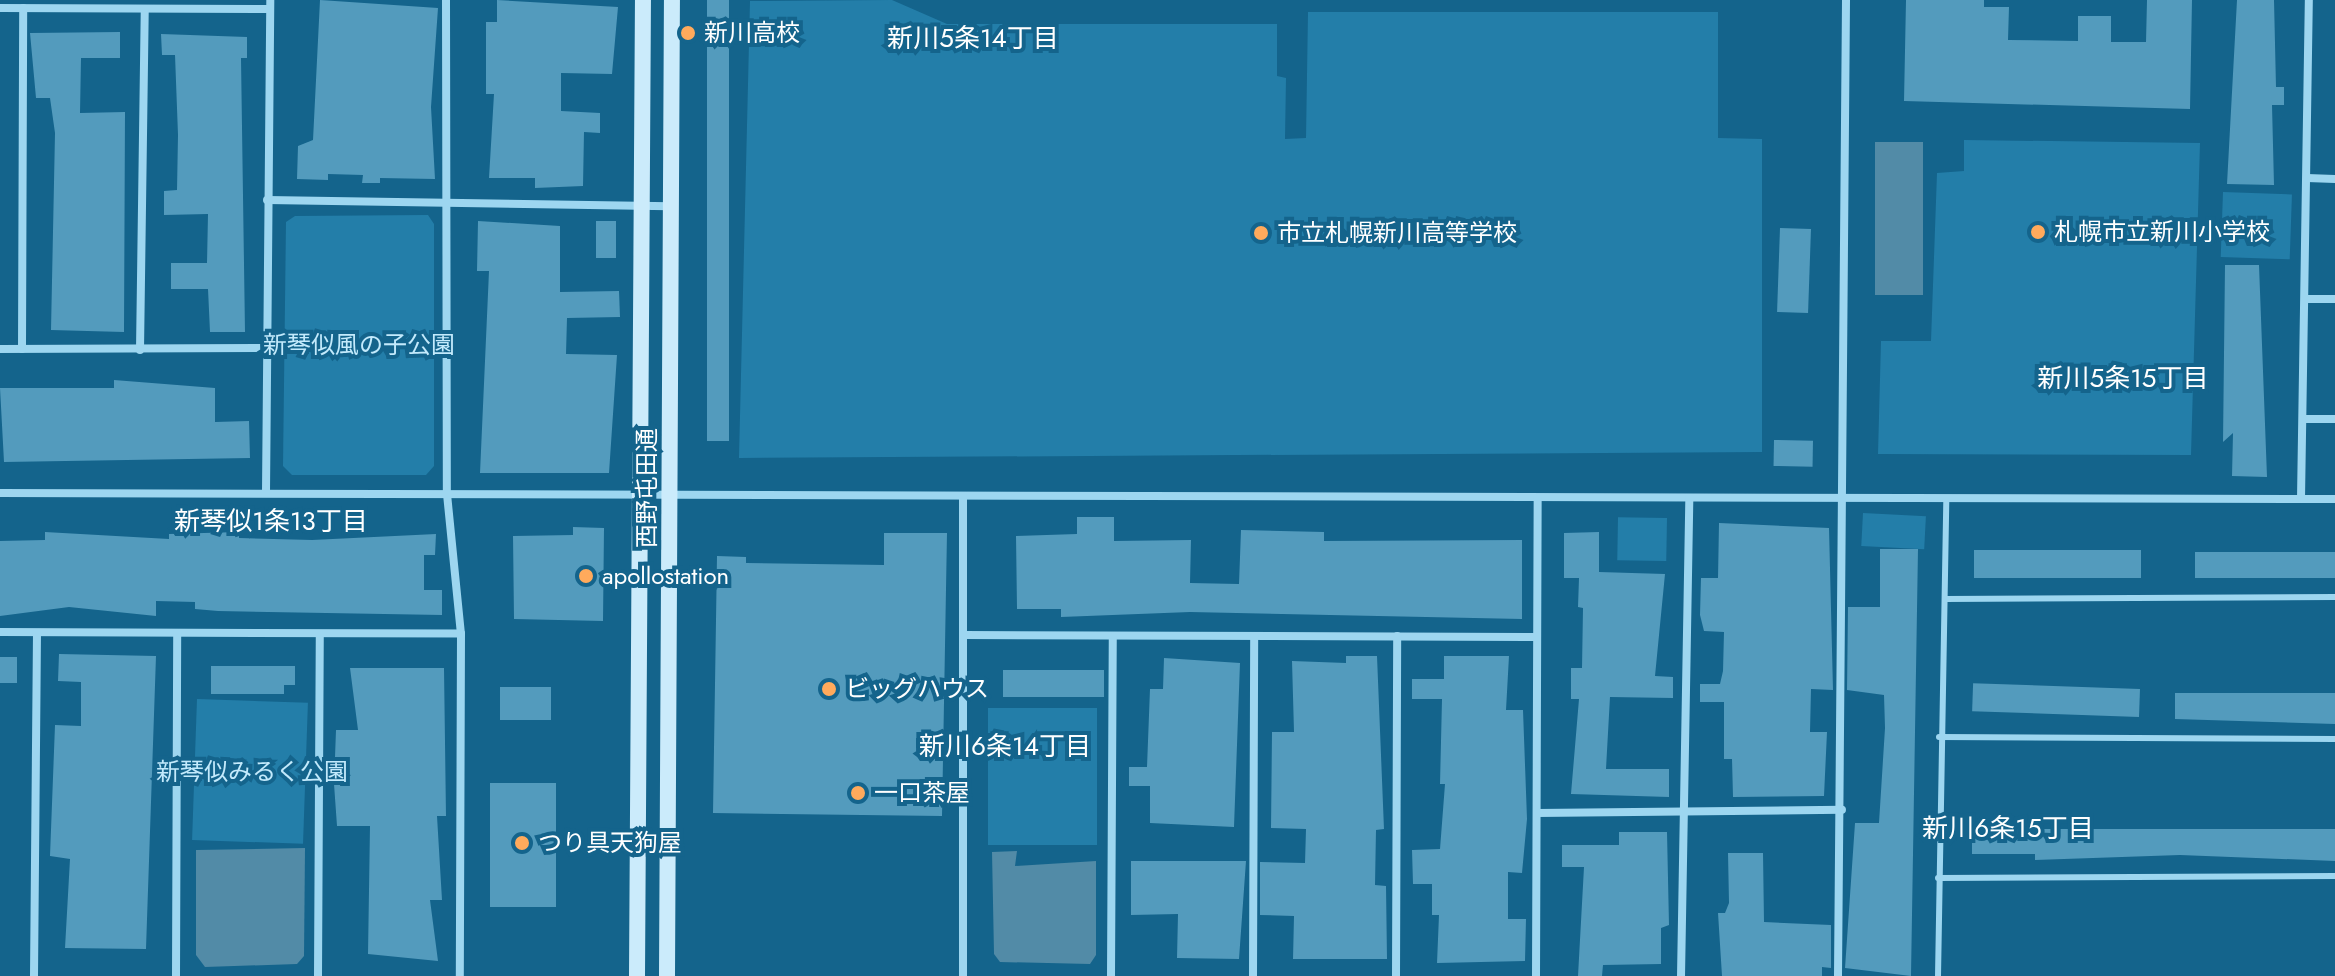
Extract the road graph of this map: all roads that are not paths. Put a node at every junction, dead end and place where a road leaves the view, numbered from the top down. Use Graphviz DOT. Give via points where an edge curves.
graph roads {
  1 [pos="446,0"];
  2 [pos="643,0"];
  3 [pos="672,0"];
  4 [pos="1846,0"];
  5 [pos="2309,0"];
  6 [pos="270,4"];
  7 [pos="0,8"];
  8 [pos="23,8"];
  9 [pos="145,9"];
  10 [pos="2307,178"];
  11 [pos="2335,179"];
  12 [pos="267,200"];
  13 [pos="443,204"];
  14 [pos="642,206"];
  15 [pos="672,206"];
  16 [pos="2305,299"];
  17 [pos="2335,299"];
  18 [pos="266,348"];
  19 [pos="0,349"];
  20 [pos="22,349"];
  21 [pos="140,350"];
  22 [pos="2303,419"];
  23 [pos="2335,419"];
  24 [pos="0,493"];
  25 [pos="266,493"];
  26 [pos="447,494"];
  27 [pos="640,495"];
  28 [pos="671,495"];
  29 [pos="963,496"];
  30 [pos="1538,498"];
  31 [pos="1689,498"];
  32 [pos="1841,499"];
  33 [pos="1946,499"];
  34 [pos="2301,499"];
  35 [pos="2335,499"];
  36 [pos="2335,597"];
  37 [pos="1945,599"];
  38 [pos="0,632"];
  39 [pos="37,633"];
  40 [pos="177,633"];
  41 [pos="461,634"];
  42 [pos="320,635"];
  43 [pos="964,635"];
  44 [pos="1254,636"];
  45 [pos="1397,636"];
  46 [pos="1113,637"];
  47 [pos="1537,637"];
  48 [pos="1939,737"];
  49 [pos="2335,739"];
  50 [pos="1842,810"];
  51 [pos="1537,813"];
  52 [pos="1681,813"];
  53 [pos="2335,876"];
  54 [pos="1938,878"];
  55 [pos="34,976"];
  56 [pos="176,976"];
  57 [pos="318,976"];
  58 [pos="460,976"];
  59 [pos="637,976"];
  60 [pos="667,976"];
  61 [pos="963,976"];
  62 [pos="1111,976"];
  63 [pos="1253,976"];
  64 [pos="1396,976"];
  65 [pos="1536,976"];
  66 [pos="1681,976"];
  67 [pos="1838,976"];
  68 [pos="1938,976"];
  1 -- 13 [label="street"];
  2 -- 14 [label="street, 西野屯田通"];
  3 -- 15 [label="street, 西野屯田通"];
  4 -- 32 [label="street"];
  5 -- 10 [label="street"];
  6 -- 9 [label="street"];
  6 -- 12 [label="street"];
  7 -- 8 [label="street"];
  8 -- 9 [label="street"];
  8 -- 20 [label="street"];
  9 -- 21 [label="street"];
  10 -- 11 [label="street"];
  10 -- 16 [label="street"];
  12 -- 13 [label="street"];
  12 -- 18 [label="street"];
  13 -- 14 [label="street"];
  13 -- 26 [label="street"];
  14 -- 15 [label="street"];
  14 -- 27 [label="street, 西野屯田通"];
  15 -- 28 [label="street, 西野屯田通"];
  16 -- 17 [label="street"];
  16 -- 22 [label="street"];
  18 -- 21 [label="street"];
  18 -- 25 [label="street"];
  19 -- 20 [label="street"];
  20 -- 21 [label="street"];
  22 -- 23 [label="street"];
  22 -- 34 [label="street"];
  24 -- 25 [label="street"];
  25 -- 26 [label="street"];
  26 -- 27 [label="street"];
  26 -- 41 [label="street"];
  27 -- 28 [label="street"];
  27 -- 59 [label="street, 西野屯田通"];
  28 -- 29 [label="street"];
  28 -- 60 [label="street, 西野屯田通"];
  29 -- 30 [label="street"];
  29 -- 43 [label="street"];
  30 -- 31 [label="street"];
  30 -- 47 [label="street"];
  31 -- 32 [label="street"];
  31 -- 52 [label="street"];
  32 -- 33 [label="street"];
  32 -- 50 [label="street"];
  33 -- 34 [label="street"];
  33 -- 37 [label="lane"];
  34 -- 35 [label="street"];
  36 -- 37 [label="lane"];
  37 -- 48 [label="lane"];
  38 -- 39 [label="street"];
  39 -- 40 [label="street"];
  39 -- 55 [label="street"];
  40 -- 42 [label="street"];
  40 -- 56 [label="street"];
  41 -- 42 [label="street"];
  41 -- 58 [label="street"];
  42 -- 57 [label="street"];
  43 -- 46 [label="street"];
  43 -- 61 [label="street"];
  44 -- 45 [label="street"];
  44 -- 46 [label="street"];
  44 -- 63 [label="street"];
  45 -- 47 [label="street"];
  45 -- 64 [label="street"];
  46 -- 62 [label="street"];
  47 -- 51 [label="street"];
  48 -- 49 [label="lane"];
  48 -- 54 [label="lane"];
  50 -- 52 [label="street"];
  50 -- 67 [label="street"];
  51 -- 52 [label="street"];
  51 -- 65 [label="street"];
  52 -- 66 [label="street"];
  53 -- 54 [label="lane"];
  54 -- 68 [label="lane"];
}
